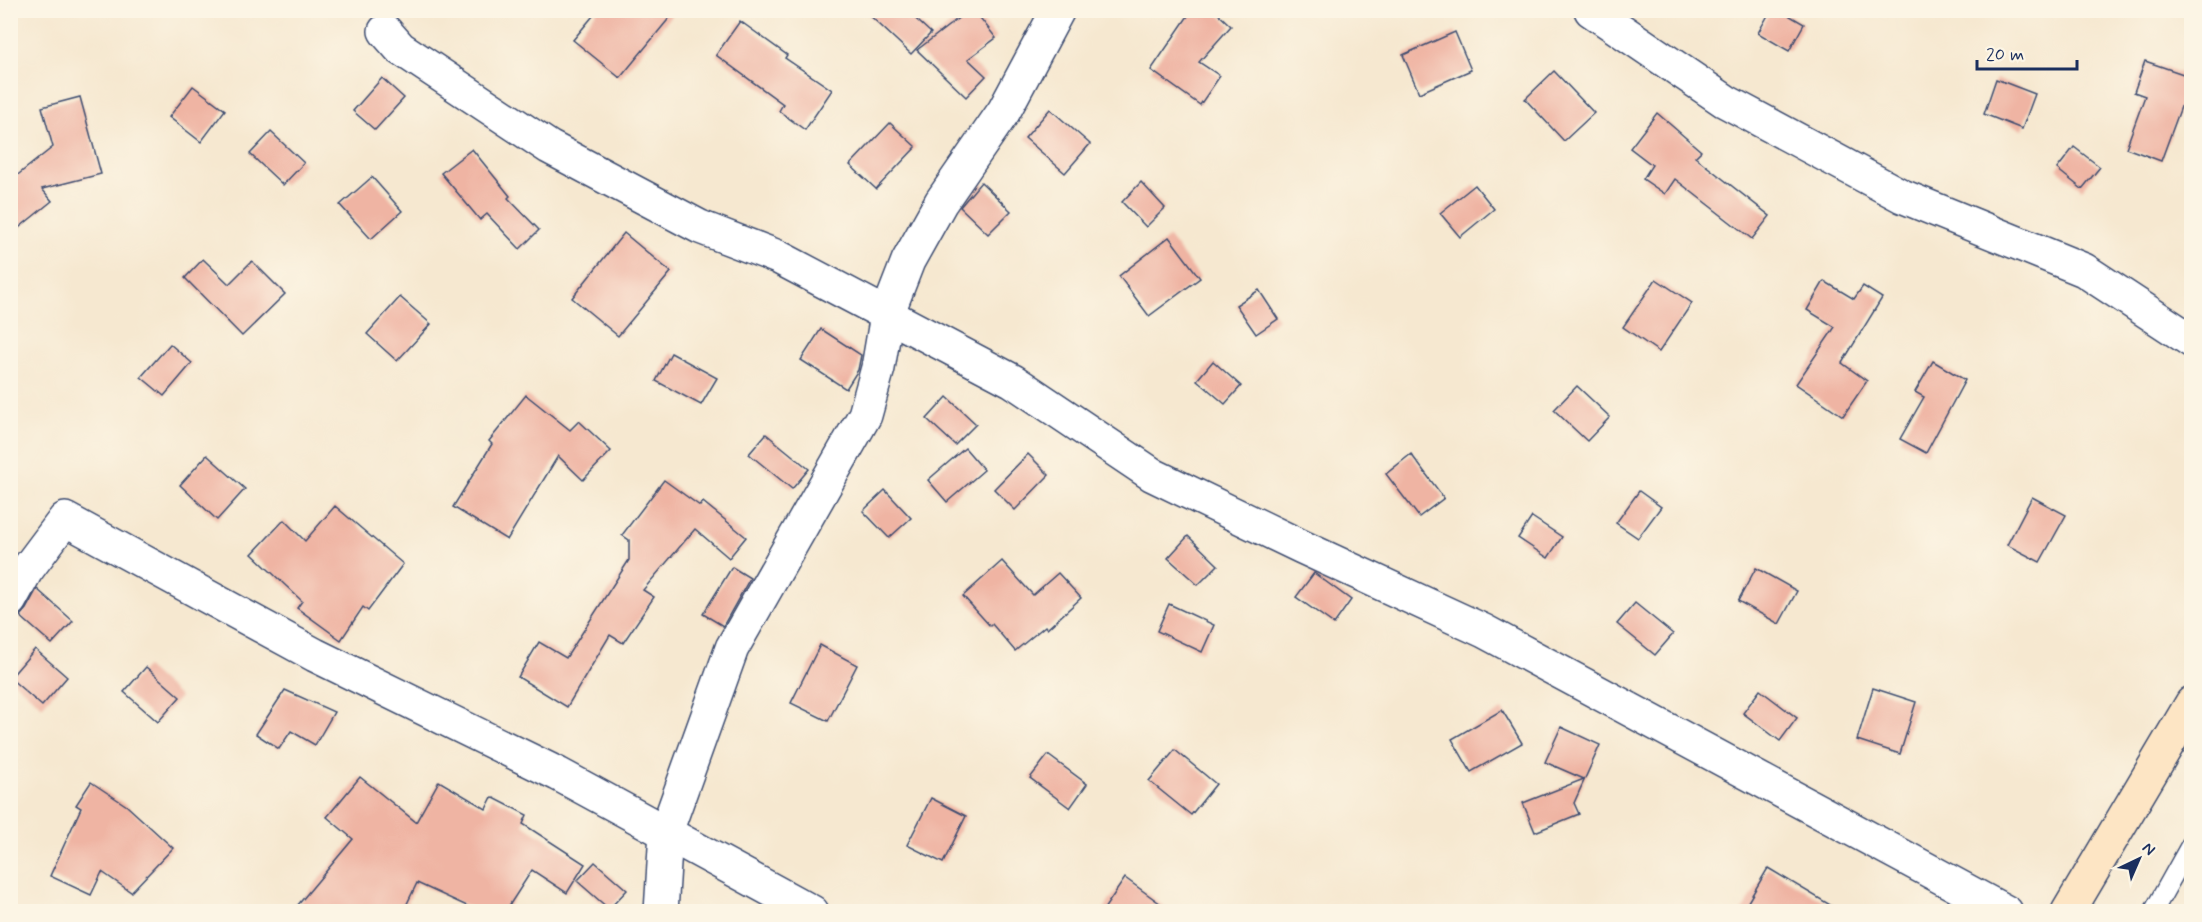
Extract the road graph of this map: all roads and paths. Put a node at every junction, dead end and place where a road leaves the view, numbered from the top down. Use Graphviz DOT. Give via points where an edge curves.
graph roads {
  1 [pos="1058,10"];
  2 [pos="1591,10"];
  3 [pos="385,31"];
  4 [pos="887,315"];
  5 [pos="2192,341"];
  6 [pos="10,600"];
  7 [pos="2192,703"];
  8 [pos="666,832"];
  9 [pos="2192,842"];
  10 [pos="661,912"];
  11 [pos="812,912"];
  12 [pos="2006,912"];
  13 [pos="2068,912"];
  14 [pos="2152,912"];
  1 -- 4 [label="street" via="1005,111 941,202 908,261"];
  2 -- 5 [label="street" via="1736,106 1902,196 2084,270"];
  3 -- 4 [label="street" via="400,48 549,147 700,227 778,257"];
  4 -- 8 [label="street" via="865,415 732,648"];
  4 -- 12 [label="street" via="1013,381 1153,475 1484,631"];
  6 -- 8 [label="street" via="26,571 65,519 315,655 558,774"];
  7 -- 13 [label="street"];
  8 -- 10 [label="street"];
  8 -- 11 [label="street"];
  9 -- 14 [label="lane"];
}
